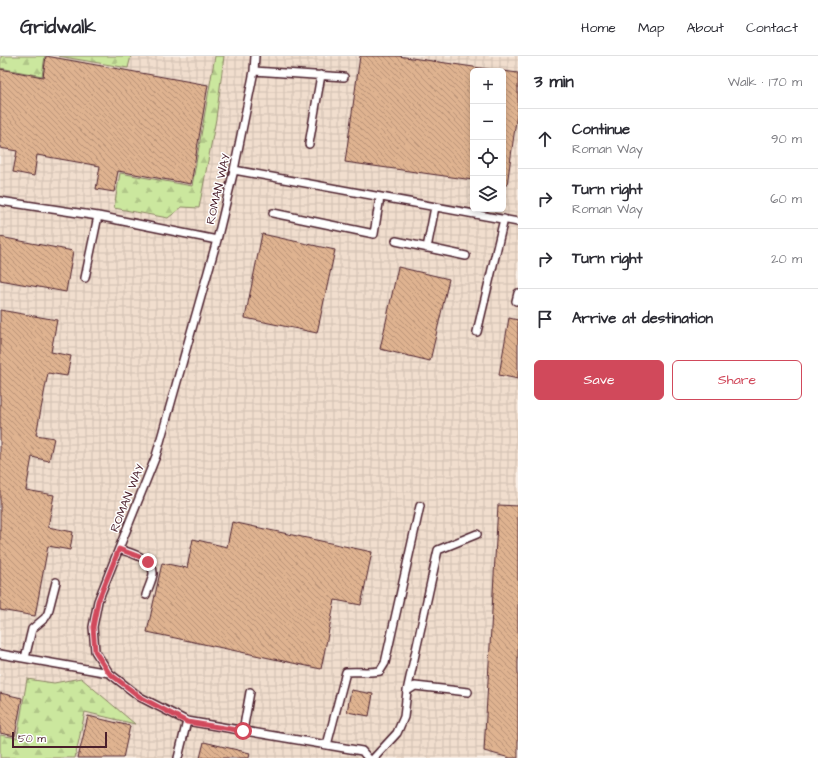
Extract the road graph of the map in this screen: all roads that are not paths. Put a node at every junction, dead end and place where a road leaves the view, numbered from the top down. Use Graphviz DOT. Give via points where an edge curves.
graph roads {
  1 [pos="255,56"];
  2 [pos="254,71"];
  3 [pos="322,75"];
  4 [pos="344,77"];
  5 [pos="309,144"];
  6 [pos="234,170"];
  7 [pos="380,197"];
  8 [pos="0,201"];
  9 [pos="435,207"];
  10 [pos="273,213"];
  11 [pos="98,216"];
  12 [pos="504,219"];
  13 [pos="518,222"];
  14 [pos="217,240"];
  15 [pos="396,241"];
  16 [pos="427,248"];
  17 [pos="466,256"];
  18 [pos="85,278"];
  19 [pos="518,293"];
  20 [pos="516,301"];
  21 [pos="477,332"];
  22 [pos="420,506"];
  23 [pos="477,534"];
  24 [pos="119,549"];
  25 [pos="56,582"];
  26 [pos="146,595"];
  27 [pos="0,654"];
  28 [pos="25,658"];
  29 [pos="109,673"];
  30 [pos="407,691"];
  31 [pos="250,692"];
  32 [pos="468,692"];
  33 [pos="187,722"];
  34 [pos="243,731"];
  35 [pos="327,745"];
  36 [pos="178,758"];
  37 [pos="368,758"];
  38 [pos="374,758"];
  1 -- 2 [label="lane, ROMAN WAY"];
  2 -- 3 [label="lane"];
  2 -- 6 [label="lane, ROMAN WAY"];
  3 -- 4 [label="lane"];
  3 -- 5 [label="lane"];
  6 -- 7 [label="lane"];
  6 -- 14 [label="lane, ROMAN WAY"];
  7 -- 9 [label="lane"];
  7 -- 10 [label="lane" via="374,234"];
  8 -- 11 [label="lane"];
  9 -- 12 [label="lane"];
  9 -- 16 [label="lane"];
  11 -- 14 [label="lane"];
  11 -- 18 [label="lane"];
  12 -- 13 [label="lane"];
  12 -- 21 [label="lane"];
  14 -- 24 [label="lane, ROMAN WAY" via="156,456"];
  15 -- 16 [label="lane"];
  16 -- 17 [label="lane"];
  19 -- 20 [label="lane"];
  22 -- 35 [label="lane" via="385,662 380,671 346,672"];
  23 -- 30 [label="lane" via="438,550"];
  24 -- 26 [label="lane" via="150,564 153,575"];
  24 -- 29 [label="lane, ROMAN WAY" via="98,601 93,627 95,651"];
  25 -- 28 [label="lane" via="48,613 32,629"];
  27 -- 28 [label="lane"];
  28 -- 29 [label="lane"];
  29 -- 33 [label="lane, ROMAN WAY" via="140,697"];
  30 -- 32 [label="lane" via="415,686"];
  30 -- 38 [label="lane" via="404,717 397,733"];
  31 -- 34 [label="lane"];
  33 -- 34 [label="lane, ROMAN WAY"];
  33 -- 36 [label="lane"];
  34 -- 35 [label="lane, ROMAN WAY"];
  35 -- 37 [label="lane, ROMAN WAY" via="362,751"];
}
